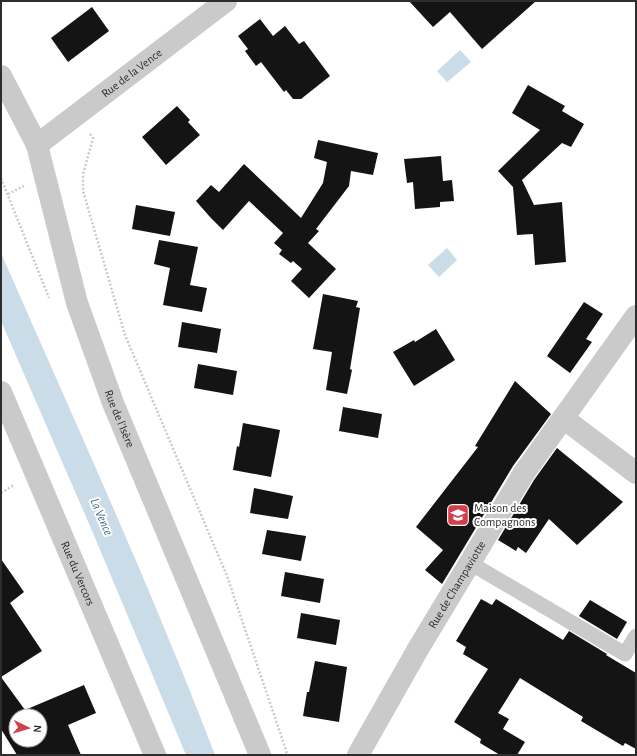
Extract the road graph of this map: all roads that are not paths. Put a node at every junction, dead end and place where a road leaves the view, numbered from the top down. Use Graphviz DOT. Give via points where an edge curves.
graph roads {
  1 [pos="226,1"];
  2 [pos="1,76"];
  3 [pos="37,146"];
  4 [pos="636,316"];
  5 [pos="1,392"];
  6 [pos="563,418"];
  7 [pos="636,473"];
  8 [pos="470,563"];
  9 [pos="636,636"];
  10 [pos="155,755"];
  11 [pos="260,755"];
  12 [pos="358,755"];
  1 -- 3 [label="street, Rue de la Vence"];
  2 -- 3 [label="street, Rue de l'Isère"];
  3 -- 11 [label="street, Rue de l'Isère" via="77,303 113,403"];
  4 -- 6 [label="street, Rue de Champaviotte"];
  5 -- 10 [label="street, Rue du Vercors"];
  6 -- 7 [label="street"];
  6 -- 8 [label="street, Rue de Champaviotte" via="524,473"];
  8 -- 9 [label="lane" via="625,654"];
  8 -- 12 [label="street, Rue de Champaviotte"];
}
